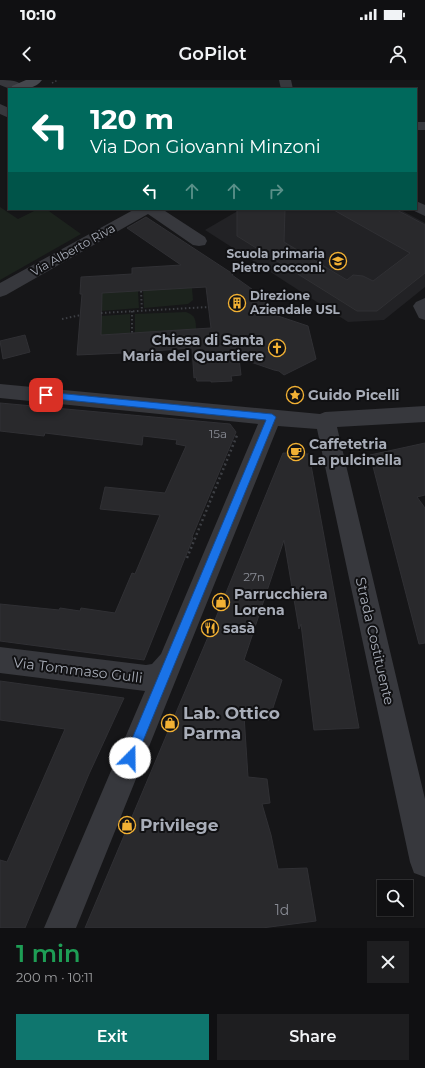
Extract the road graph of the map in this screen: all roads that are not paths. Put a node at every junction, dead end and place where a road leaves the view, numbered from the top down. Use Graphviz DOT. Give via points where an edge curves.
graph roads {
  1 [pos="0,80"];
  2 [pos="36,80"];
  3 [pos="12,88"];
  4 [pos="19,88"];
  5 [pos="144,210"];
  6 [pos="152,210"];
  7 [pos="199,241"];
  8 [pos="0,291"];
  9 [pos="0,390"];
  10 [pos="425,414"];
  11 [pos="272,417"];
  12 [pos="325,420"];
  13 [pos="0,660"];
  14 [pos="171,660"];
  15 [pos="425,862"];
  16 [pos="60,928"];
  1 -- 3 [label="street"];
  2 -- 4 [label="main road"];
  5 -- 8 [label="street, Via Alberto Riva"];
  6 -- 7 [label="street"];
  9 -- 11 [label="street"];
  10 -- 12 [label="street"];
  11 -- 12 [label="street" via="322,422"];
  11 -- 14 [label="street"];
  12 -- 15 [label="street, Strada Costituente"];
  13 -- 14 [label="street, Via Tommaso Gulli" via="146,678 159,675"];
  14 -- 16 [label="street"];
}
